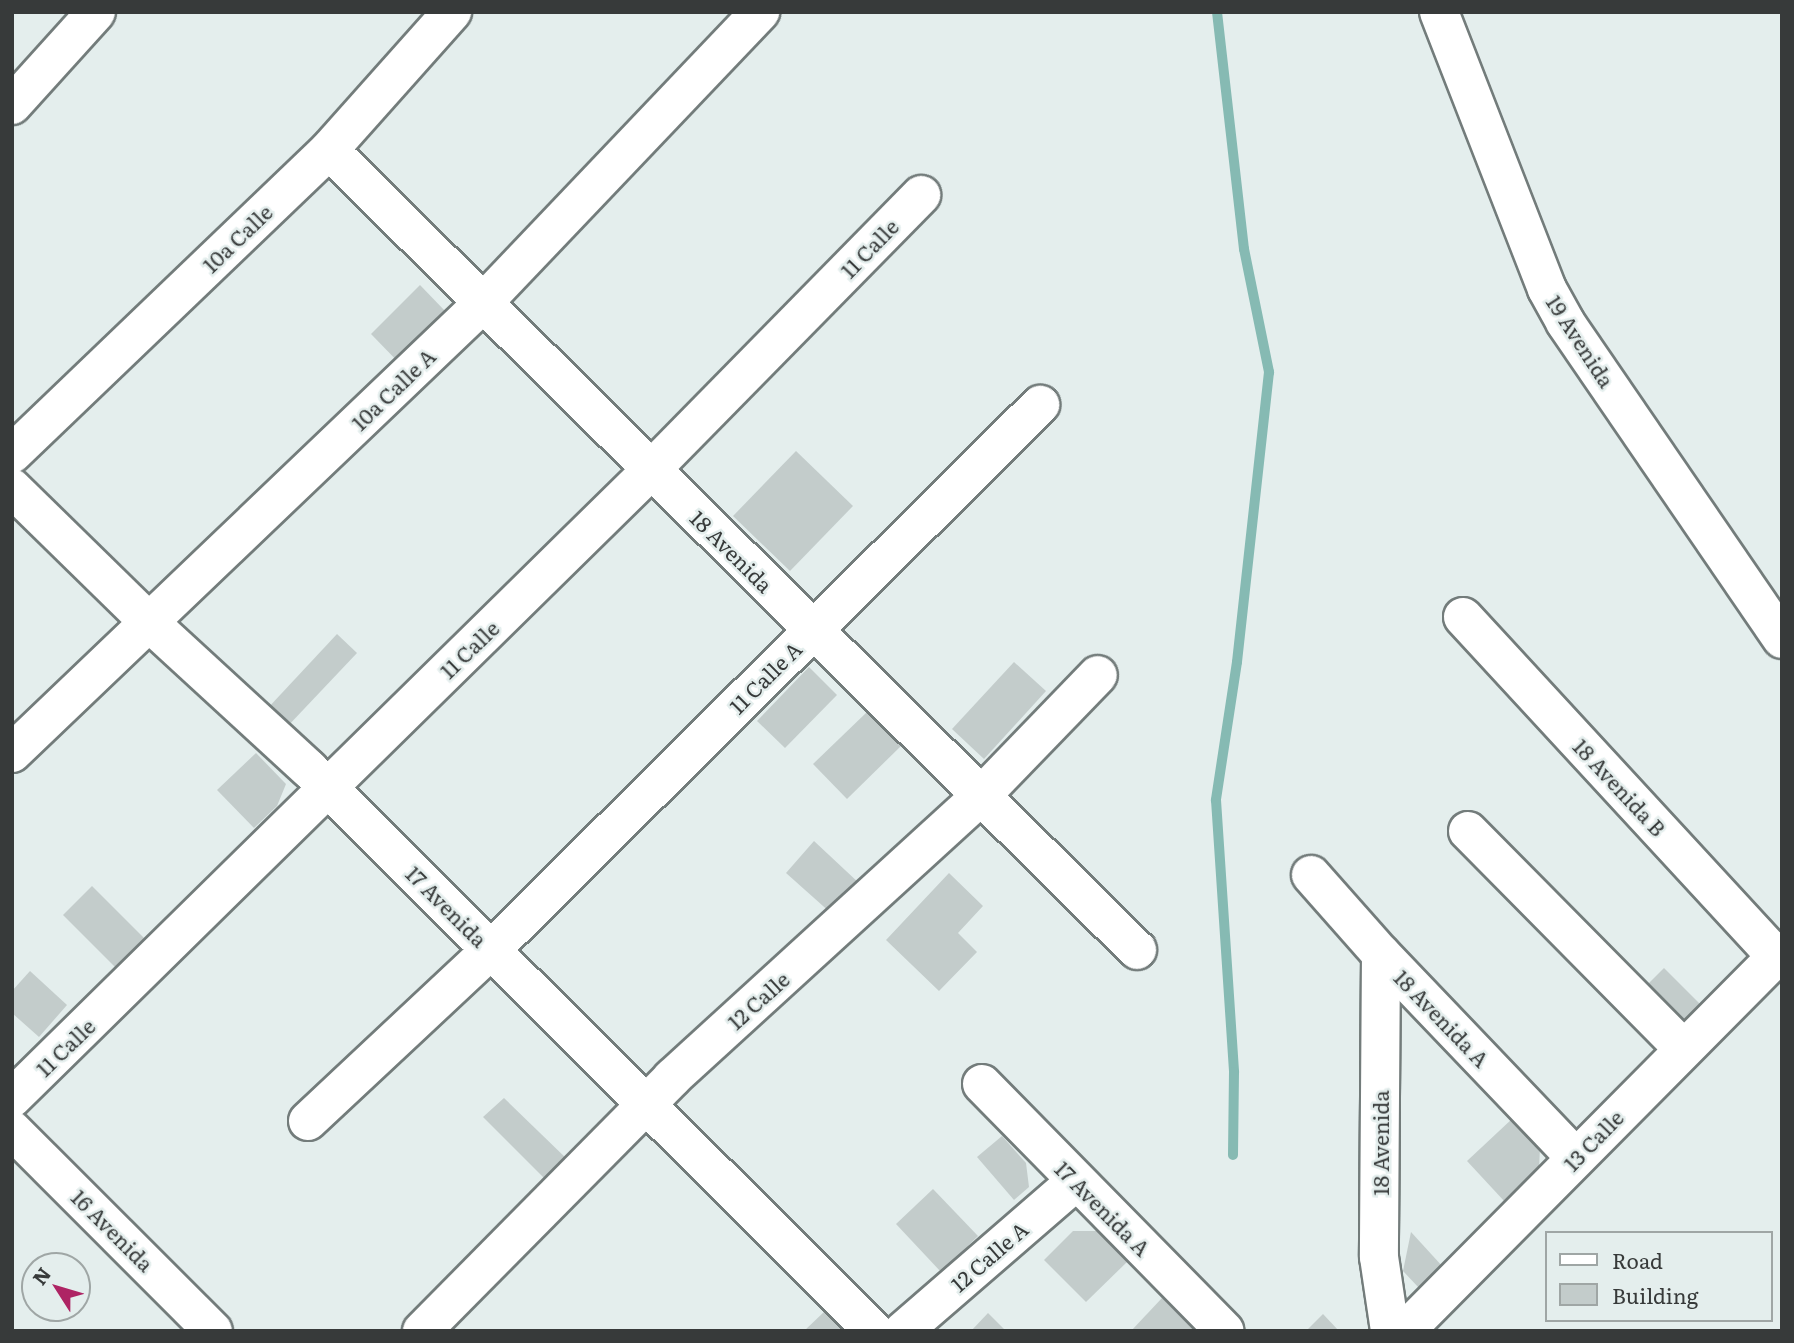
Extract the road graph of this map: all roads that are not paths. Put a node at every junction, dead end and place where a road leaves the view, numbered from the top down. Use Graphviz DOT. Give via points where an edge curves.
graph roads {
  1 [pos="96,12"];
  2 [pos="452,12"];
  3 [pos="760,12"];
  4 [pos="1439,12"];
  5 [pos="12,105"];
  6 [pos="329,150"];
  7 [pos="921,195"];
  8 [pos="481,305"];
  9 [pos="1040,405"];
  10 [pos="12,454"];
  11 [pos="650,471"];
  12 [pos="12,488"];
  13 [pos="1463,617"];
  14 [pos="149,622"];
  15 [pos="812,631"];
  16 [pos="1782,639"];
  17 [pos="1098,675"];
  18 [pos="12,753"];
  19 [pos="328,788"];
  20 [pos="981,796"];
  21 [pos="1468,831"];
  22 [pos="1311,875"];
  23 [pos="491,950"];
  24 [pos="1137,950"];
  25 [pos="1779,953"];
  26 [pos="1381,954"];
  27 [pos="1683,1048"];
  28 [pos="982,1084"];
  29 [pos="12,1098"];
  30 [pos="648,1103"];
  31 [pos="308,1121"];
  32 [pos="12,1130"];
  33 [pos="1576,1158"];
  34 [pos="1076,1181"];
  35 [pos="213,1331"];
  36 [pos="422,1331"];
  37 [pos="874,1331"];
  38 [pos="902,1331"];
  39 [pos="1225,1331"];
  40 [pos="1390,1331"];
  41 [pos="1405,1331"];
  1 -- 5 [label="street"];
  2 -- 6 [label="street, 10a Calle"];
  3 -- 8 [label="street, 10a Calle A"];
  4 -- 16 [label="street, 19 Avenida" via="1547,289 1565,322"];
  6 -- 8 [label="street, 18 Avenida"];
  6 -- 10 [label="street, 10a Calle"];
  7 -- 11 [label="street, 11 Calle"];
  8 -- 11 [label="street, 18 Avenida"];
  8 -- 14 [label="street, 10a Calle A"];
  9 -- 15 [label="street, 11 Calle A"];
  11 -- 15 [label="street, 18 Avenida"];
  11 -- 19 [label="street, 11 Calle"];
  12 -- 14 [label="street, 17 Avenida"];
  13 -- 25 [label="street, 18 Avenida B"];
  14 -- 18 [label="street, 10a Calle A"];
  14 -- 19 [label="street, 17 Avenida"];
  15 -- 20 [label="street, 18 Avenida"];
  15 -- 23 [label="street, 11 Calle A"];
  17 -- 20 [label="street, 12 Calle"];
  19 -- 23 [label="street, 17 Avenida"];
  19 -- 29 [label="street, 11 Calle"];
  20 -- 24 [label="street, 18 Avenida"];
  20 -- 30 [label="street, 12 Calle"];
  21 -- 27 [label="street"];
  22 -- 26 [label="street, 18 Avenida A"];
  23 -- 30 [label="street, 17 Avenida"];
  23 -- 31 [label="street, 11 Calle A"];
  25 -- 27 [label="street, 13 Calle"];
  26 -- 33 [label="street, 18 Avenida A"];
  26 -- 40 [label="street, 18 Avenida" via="1379,1257"];
  27 -- 33 [label="street, 13 Calle"];
  28 -- 34 [label="street, 17 Avenida A"];
  30 -- 36 [label="street, 12 Calle"];
  30 -- 37 [label="street, 17 Avenida"];
  32 -- 35 [label="street, 16 Avenida"];
  33 -- 41 [label="street, 13 Calle"];
  34 -- 38 [label="street, 12 Calle A"];
  34 -- 39 [label="street, 17 Avenida A"];
}
